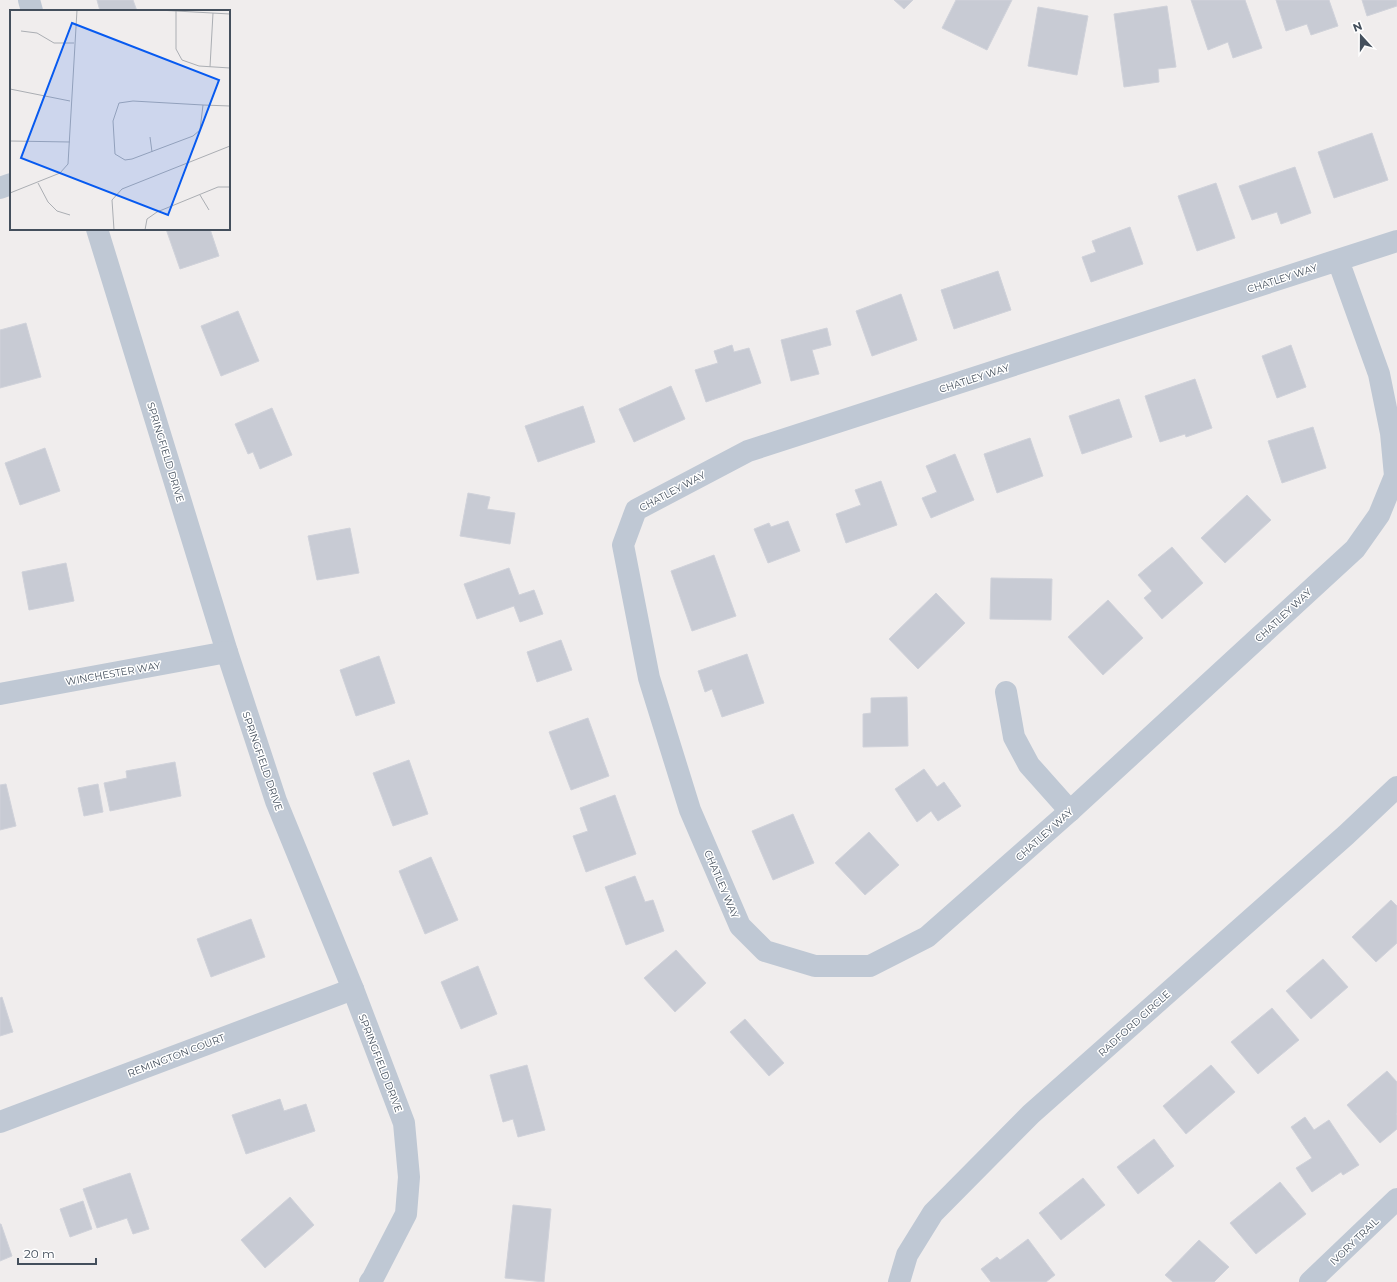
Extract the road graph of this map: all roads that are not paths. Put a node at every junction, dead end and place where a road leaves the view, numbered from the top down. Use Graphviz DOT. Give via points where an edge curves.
graph roads {
  1 [pos="29,0"];
  2 [pos="32,10"];
  3 [pos="10,184"];
  4 [pos="0,188"];
  5 [pos="97,230"];
  6 [pos="1397,241"];
  7 [pos="1338,260"];
  8 [pos="227,652"];
  9 [pos="1006,692"];
  10 [pos="0,694"];
  11 [pos="1397,787"];
  12 [pos="1070,810"];
  13 [pos="353,989"];
  14 [pos="0,1122"];
  15 [pos="1397,1199"];
  16 [pos="370,1282"];
  17 [pos="900,1282"];
  18 [pos="1310,1282"];
  1 -- 2 [label="street"];
  3 -- 4 [label="street"];
  5 -- 8 [label="street, SPRINGFIELD DRIVE"];
  6 -- 7 [label="street, CHATLEY WAY"];
  7 -- 12 [label="street, CHATLEY WAY" via="1379,374 1391,433 1396,476 1379,515 1355,549"];
  7 -- 12 [label="street, CHATLEY WAY" via="748,451 636,510 623,545 648,678 693,818 740,926 765,950 815,966 870,966 927,937"];
  8 -- 10 [label="street, WINCHESTER WAY"];
  8 -- 13 [label="street, SPRINGFIELD DRIVE" via="276,801"];
  9 -- 12 [label="street" via="1014,737 1029,765"];
  11 -- 17 [label="street, RADFORD CIRCLE" via="1031,1114 933,1213 907,1255"];
  13 -- 14 [label="street, REMINGTON COURT"];
  13 -- 16 [label="street, SPRINGFIELD DRIVE" via="404,1123 409,1177 406,1214"];
  15 -- 18 [label="street, IVORY TRAIL"];
}
